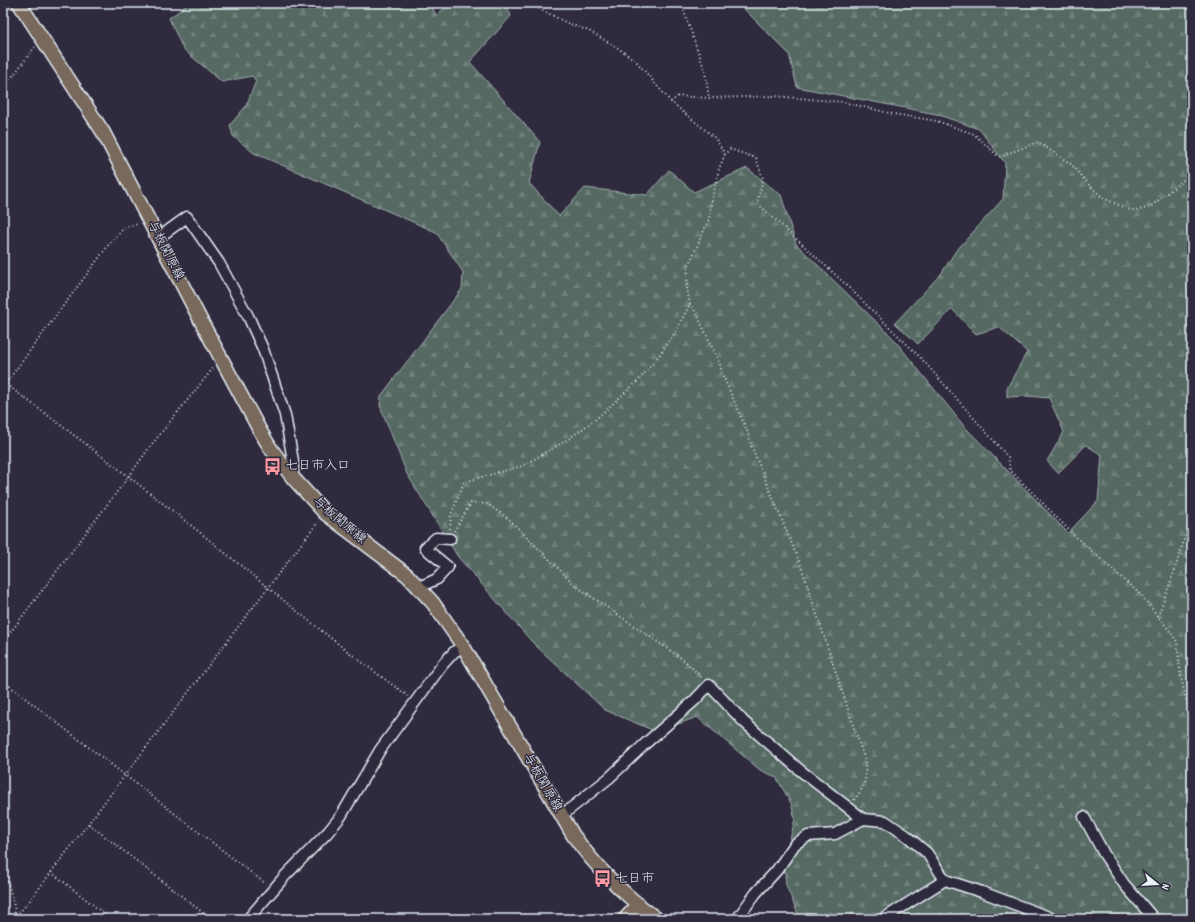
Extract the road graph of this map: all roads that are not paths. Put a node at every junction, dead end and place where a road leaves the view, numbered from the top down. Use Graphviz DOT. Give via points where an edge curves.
graph roads {
  1 [pos="20,3"];
  2 [pos="158,238"];
  3 [pos="293,478"];
  4 [pos="450,539"];
  5 [pos="419,587"];
  6 [pos="463,646"];
  7 [pos="561,816"];
  8 [pos="1084,817"];
  9 [pos="863,819"];
  10 [pos="945,880"];
  11 [pos="638,905"];
  12 [pos="248,919"];
  13 [pos="625,919"];
  14 [pos="658,919"];
  15 [pos="737,919"];
  16 [pos="884,919"];
  17 [pos="1054,919"];
  18 [pos="1154,919"];
  1 -- 2 [label="main road, 与板関原線" via="103,132"];
  2 -- 3 [label="main road, 与板関原線" via="259,429"];
  2 -- 3 [label="street" via="187,217 219,263 263,349 285,415 293,460"];
  3 -- 5 [label="main road, 与板関原線" via="325,513 389,560"];
  4 -- 5 [label="street" via="436,538 425,548 448,566 437,579"];
  5 -- 6 [label="main road, 与板関原線"];
  6 -- 7 [label="main road, 与板関原線"];
  6 -- 12 [label="street" via="443,664 380,750 341,816"];
  7 -- 9 [label="street" via="609,778 709,685 744,722"];
  7 -- 11 [label="main road, 与板関原線" via="606,876"];
  8 -- 18 [label="street" via="1120,878"];
  9 -- 10 [label="street" via="885,822 907,836 927,853"];
  9 -- 15 [label="street" via="835,834 808,836 795,844"];
  10 -- 16 [label="street"];
  10 -- 17 [label="street"];
  11 -- 13 [label="main road"];
  11 -- 14 [label="main road, 与板関原線"];
}
